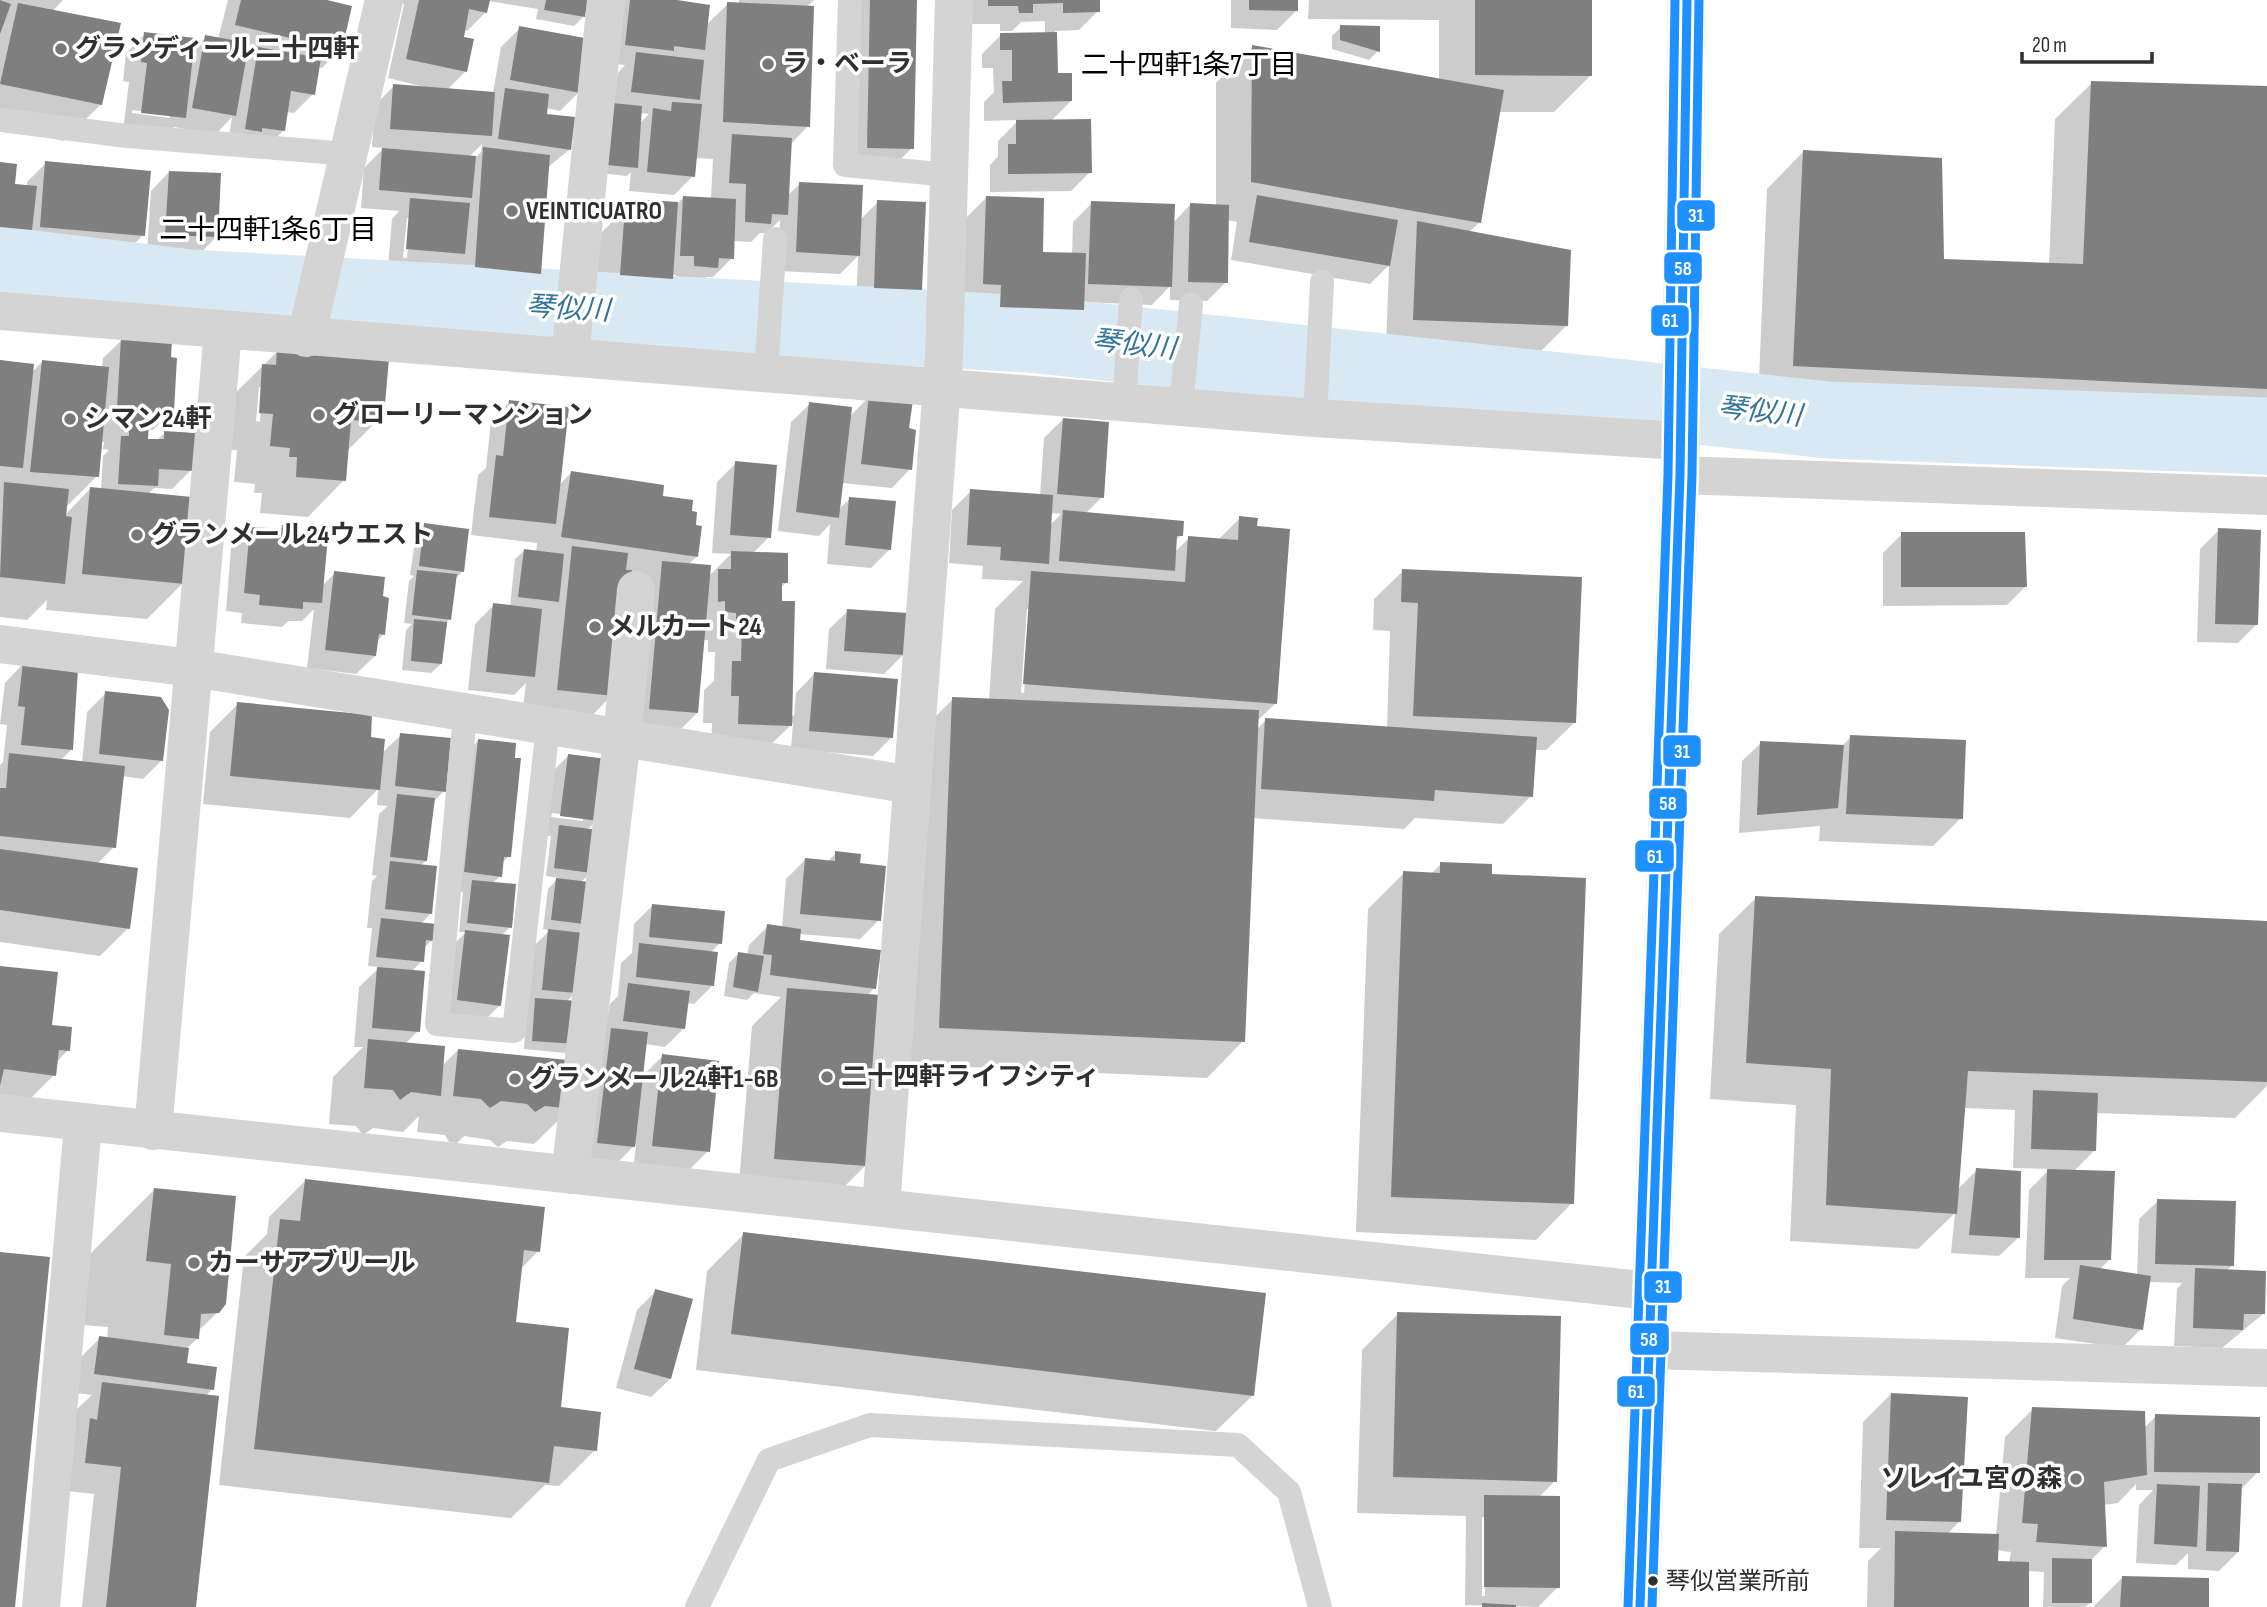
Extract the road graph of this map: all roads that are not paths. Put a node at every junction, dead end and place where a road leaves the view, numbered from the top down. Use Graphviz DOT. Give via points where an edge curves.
graph roads {
  1 [pos="384,0"];
  2 [pos="606,0"];
  3 [pos="850,0"];
  4 [pos="954,0"];
  5 [pos="1687,0"];
  6 [pos="0,120"];
  7 [pos="349,154"];
  8 [pos="948,175"];
  9 [pos="775,239"];
  10 [pos="1322,282"];
  11 [pos="1130,304"];
  12 [pos="0,312"];
  13 [pos="1190,315"];
  14 [pos="309,325"];
  15 [pos="223,331"];
  16 [pos="571,346"];
  17 [pos="766,361"];
  18 [pos="942,372"];
  19 [pos="1125,387"];
  20 [pos="1183,389"];
  21 [pos="1315,402"];
  22 [pos="1680,446"];
  23 [pos="2267,496"];
  24 [pos="636,590"];
  25 [pos="0,644"];
  26 [pos="193,668"];
  27 [pos="465,714"];
  28 [pos="548,726"];
  29 [pos="622,738"];
  30 [pos="912,785"];
  31 [pos="0,1113"];
  32 [pos="83,1124"];
  33 [pos="153,1131"];
  34 [pos="570,1175"];
  35 [pos="881,1207"];
  36 [pos="1651,1291"];
  37 [pos="1649,1350"];
  38 [pos="2267,1368"];
  39 [pos="41,1607"];
  40 [pos="696,1607"];
  41 [pos="1320,1607"];
  42 [pos="1640,1607"];
  1 -- 7 [label="street"];
  2 -- 16 [label="street"];
  3 -- 8 [label="lane" via="845,165"];
  4 -- 8 [label="street"];
  5 -- 22 [label="main road"];
  6 -- 7 [label="lane" via="127,136"];
  7 -- 14 [label="street"];
  8 -- 18 [label="street"];
  9 -- 17 [label="lane"];
  10 -- 21 [label="lane"];
  11 -- 19 [label="lane"];
  12 -- 15 [label="street"];
  13 -- 20 [label="lane"];
  14 -- 15 [label="street"];
  14 -- 16 [label="street"];
  15 -- 26 [label="street"];
  16 -- 17 [label="street"];
  17 -- 18 [label="street"];
  18 -- 19 [label="street"];
  18 -- 30 [label="street"];
  19 -- 20 [label="street"];
  20 -- 21 [label="street"];
  21 -- 22 [label="street"];
  22 -- 23 [label="street"];
  22 -- 36 [label="main road"];
  24 -- 29 [label="street"];
  25 -- 26 [label="street"];
  26 -- 27 [label="street"];
  26 -- 33 [label="street"];
  27 -- 28 [label="street"];
  27 -- 28 [label="lane" via="437,1024 514,1031"];
  28 -- 29 [label="street"];
  29 -- 30 [label="street"];
  29 -- 34 [label="street"];
  30 -- 35 [label="street"];
  31 -- 32 [label="street"];
  32 -- 33 [label="street"];
  32 -- 39 [label="street"];
  33 -- 34 [label="street"];
  34 -- 35 [label="street"];
  35 -- 36 [label="street"];
  36 -- 37 [label="main road"];
  37 -- 38 [label="street"];
  37 -- 42 [label="main road"];
  40 -- 41 [label="lane" via="769,1460 870,1425 1238,1445 1289,1492"];
}
